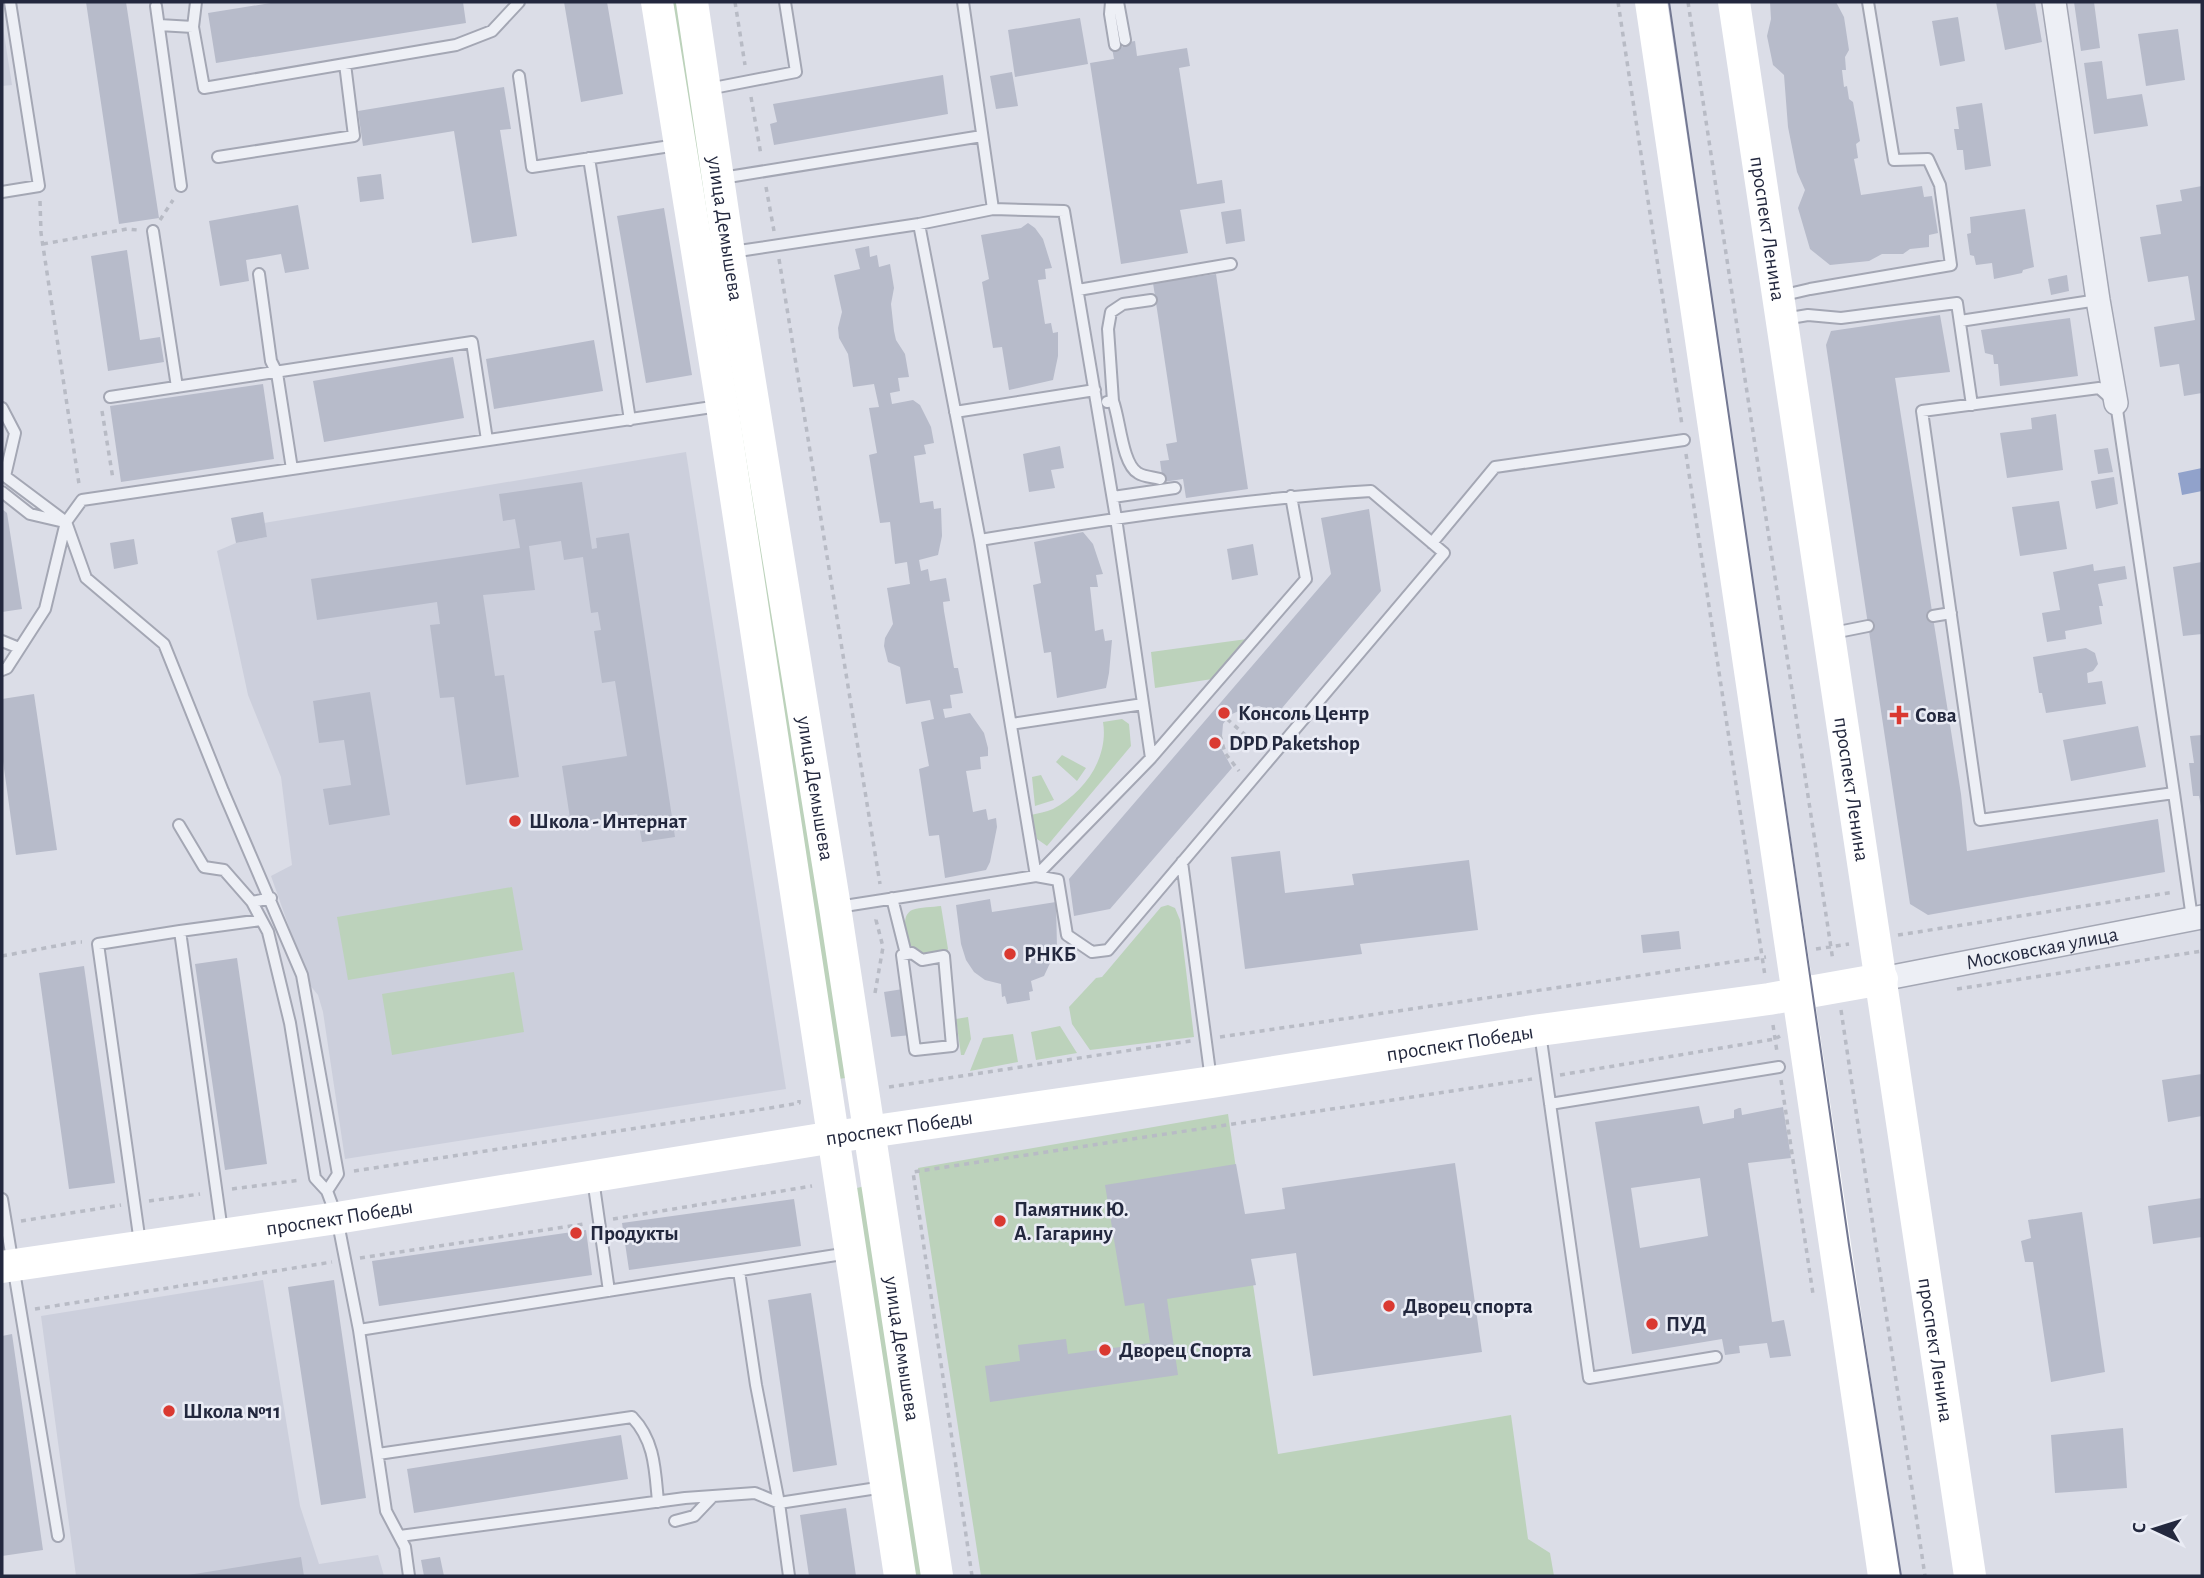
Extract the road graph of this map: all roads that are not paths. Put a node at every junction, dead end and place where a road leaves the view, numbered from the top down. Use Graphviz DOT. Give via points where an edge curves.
graph roads {
  1 [pos="10,2"];
  2 [pos="196,2"];
  3 [pos="519,2"];
  4 [pos="657,2"];
  5 [pos="692,2"];
  6 [pos="785,2"];
  7 [pos="963,2"];
  8 [pos="1111,2"];
  9 [pos="1118,2"];
  10 [pos="1651,2"];
  11 [pos="1734,2"];
  12 [pos="1868,2"];
  13 [pos="2054,2"];
  14 [pos="156,6"];
  15 [pos="159,26"];
  16 [pos="193,27"];
  17 [pos="345,64"];
  18 [pos="519,76"];
  19 [pos="705,90"];
  20 [pos="982,136"];
  21 [pos="680,145"];
  22 [pos="218,157"];
  23 [pos="589,158"];
  24 [pos="718,178"];
  25 [pos="181,186"];
  26 [pos="2,192"];
  27 [pos="993,209"];
  28 [pos="919,224"];
  29 [pos="153,231"];
  30 [pos="729,253"];
  31 [pos="1231,264"];
  32 [pos="259,274"];
  33 [pos="1078,290"];
  34 [pos="1151,300"];
  35 [pos="2098,300"];
  36 [pos="1780,308"];
  37 [pos="1960,321"];
  38 [pos="277,373"];
  39 [pos="177,387"];
  40 [pos="1095,390"];
  41 [pos="110,397"];
  42 [pos="1113,401"];
  43 [pos="2116,403"];
  44 [pos="1097,404"];
  45 [pos="1972,405"];
  46 [pos="722,406"];
  47 [pos="2,408"];
  48 [pos="955,412"];
  49 [pos="630,420"];
  50 [pos="487,440"];
  51 [pos="1684,440"];
  52 [pos="292,469"];
  53 [pos="3,475"];
  54 [pos="1160,479"];
  55 [pos="1175,488"];
  56 [pos="2,492"];
  57 [pos="1291,496"];
  58 [pos="1113,498"];
  59 [pos="1116,518"];
  60 [pos="66,522"];
  61 [pos="980,540"];
  62 [pos="1432,543"];
  63 [pos="1951,613"];
  64 [pos="1933,616"];
  65 [pos="1868,626"];
  66 [pos="1829,634"];
  67 [pos="2,641"];
  68 [pos="19,648"];
  69 [pos="2,670"];
  70 [pos="1143,704"];
  71 [pos="1011,724"];
  72 [pos="1151,758"];
  73 [pos="2174,793"];
  74 [pos="179,825"];
  75 [pos="1182,862"];
  76 [pos="1036,876"];
  77 [pos="271,898"];
  78 [pos="887,899"];
  79 [pos="252,902"];
  80 [pos="835,907"];
  81 [pos="2197,917"];
  82 [pos="261,920"];
  83 [pos="180,931"];
  84 [pos="906,954"];
  85 [pos="1882,979"];
  86 [pos="1783,996"];
  87 [pos="1540,1030"];
  88 [pos="1779,1067"];
  89 [pos="1212,1083"];
  90 [pos="1550,1104"];
  91 [pos="870,1132"];
  92 [pos="834,1137"];
  93 [pos="592,1175"];
  94 [pos="2,1199"];
  95 [pos="332,1205"];
  96 [pos="223,1234"];
  97 [pos="140,1246"];
  98 [pos="852,1252"];
  99 [pos="5,1265"];
  100 [pos="739,1271"];
  101 [pos="609,1291"];
  102 [pos="359,1330"];
  103 [pos="1716,1357"];
  104 [pos="378,1454"];
  105 [pos="887,1487"];
  106 [pos="713,1496"];
  107 [pos="658,1502"];
  108 [pos="779,1503"];
  109 [pos="675,1521"];
  110 [pos="58,1536"];
  111 [pos="400,1536"];
  112 [pos="409,1576"];
  113 [pos="789,1576"];
  114 [pos="900,1576"];
  115 [pos="937,1576"];
  116 [pos="1884,1576"];
  117 [pos="1970,1576"];
  1 -- 26 [label="lane" via="39,186"];
  2 -- 16 [label="lane"];
  3 -- 17 [label="lane" via="492,31 456,45"];
  4 -- 21 [label="street, улица Демышева"];
  5 -- 19 [label="street, улица Демышева"];
  6 -- 19 [label="lane" via="796,72"];
  7 -- 20 [label="lane"];
  8 -- 9 [label="lane" via="1110,14 1120,43"];
  10 -- 86 [label="street"];
  11 -- 36 [label="street, проспект Ленина"];
  12 -- 36 [label="lane" via="1894,160 1928,159 1940,185 1951,265 1810,289"];
  13 -- 35 [label="street"];
  14 -- 15 [label="lane"];
  15 -- 16 [label="lane"];
  15 -- 25 [label="lane"];
  16 -- 17 [label="lane" via="204,88"];
  17 -- 22 [label="lane" via="354,136"];
  18 -- 23 [label="lane" via="532,167"];
  19 -- 24 [label="street, улица Демышева"];
  20 -- 24 [label="lane"];
  20 -- 27 [label="lane"];
  21 -- 23 [label="lane"];
  21 -- 46 [label="street, улица Демышева"];
  23 -- 49 [label="lane"];
  24 -- 30 [label="street, улица Демышева"];
  27 -- 28 [label="lane"];
  27 -- 33 [label="lane" via="1064,211"];
  28 -- 30 [label="lane"];
  28 -- 48 [label="lane"];
  29 -- 39 [label="lane"];
  30 -- 80 [label="street, улица Демышева"];
  31 -- 33 [label="lane"];
  32 -- 38 [label="lane" via="271,361"];
  33 -- 40 [label="lane"];
  34 -- 42 [label="lane" via="1123,304 1111,312"];
  35 -- 37 [label="lane"];
  35 -- 43 [label="street"];
  36 -- 37 [label="lane" via="1841,318 1957,303"];
  36 -- 66 [label="street, проспект Ленина"];
  37 -- 45 [label="lane"];
  38 -- 39 [label="lane"];
  38 -- 50 [label="lane" via="472,342"];
  38 -- 52 [label="lane"];
  39 -- 41 [label="lane"];
  40 -- 44 [label="lane"];
  40 -- 48 [label="lane"];
  42 -- 44 [label="lane"];
  42 -- 54 [label="lane" via="1129,462 1137,473"];
  43 -- 45 [label="lane" via="2099,388"];
  43 -- 73 [label="lane"];
  44 -- 58 [label="lane"];
  45 -- 63 [label="lane" via="1922,411"];
  46 -- 49 [label="lane"];
  46 -- 92 [label="street, улица Демышева"];
  47 -- 53 [label="lane" via="15,432"];
  48 -- 61 [label="lane"];
  49 -- 50 [label="lane"];
  50 -- 52 [label="lane"];
  51 -- 62 [label="lane" via="1495,467"];
  52 -- 60 [label="lane" via="82,500"];
  53 -- 60 [label="lane"];
  55 -- 58 [label="lane"];
  56 -- 60 [label="lane" via="30,514"];
  57 -- 59 [label="lane"];
  57 -- 62 [label="lane" via="1371,491"];
  57 -- 72 [label="lane" via="1306,579"];
  58 -- 59 [label="lane"];
  59 -- 61 [label="lane"];
  59 -- 70 [label="lane"];
  60 -- 68 [label="lane" via="45,609"];
  60 -- 77 [label="lane" via="86,578 164,644"];
  61 -- 71 [label="lane"];
  62 -- 75 [label="lane" via="1444,553"];
  63 -- 64 [label="lane"];
  63 -- 73 [label="lane" via="1980,820"];
  65 -- 66 [label="lane"];
  66 -- 85 [label="street, проспект Ленина"];
  67 -- 68 [label="lane"];
  68 -- 69 [label="lane"];
  70 -- 71 [label="lane"];
  70 -- 72 [label="lane"];
  71 -- 76 [label="lane"];
  72 -- 76 [label="lane"];
  73 -- 81 [label="lane" via="2188,890"];
  74 -- 79 [label="lane" via="204,867 224,870"];
  75 -- 76 [label="lane" via="1108,950 1093,952 1067,935 1058,880"];
  75 -- 89 [label="lane"];
  76 -- 78 [label="lane"];
  77 -- 79 [label="lane"];
  77 -- 95 [label="lane" via="302,975 338,1174"];
  78 -- 80 [label="lane"];
  78 -- 84 [label="lane"];
  79 -- 82 [label="lane"];
  80 -- 91 [label="street, улица Демышева"];
  81 -- 85 [label="street, Московская улица"];
  82 -- 83 [label="lane"];
  82 -- 95 [label="lane" via="290,1023 315,1178"];
  83 -- 96 [label="lane"];
  83 -- 97 [label="lane" via="98,944"];
  84 -- 84 [label="lane" via="902,955 915,1050 952,1046 943,956 922,960"];
  85 -- 86 [label="street, проспект Победы"];
  85 -- 117 [label="street, проспект Ленина"];
  86 -- 87 [label="street, проспект Победы"];
  86 -- 116 [label="street"];
  87 -- 89 [label="street, проспект Победы"];
  87 -- 90 [label="lane"];
  88 -- 90 [label="lane"];
  89 -- 91 [label="street, проспект Победы"];
  90 -- 103 [label="lane" via="1589,1378"];
  91 -- 92 [label="street, проспект Победы"];
  91 -- 115 [label="street, улица Демышева"];
  92 -- 93 [label="street, проспект Победы"];
  92 -- 98 [label="street, улица Демышева"];
  93 -- 95 [label="street, проспект Победы"];
  93 -- 101 [label="lane"];
  94 -- 99 [label="lane"];
  95 -- 96 [label="street, проспект Победы"];
  95 -- 102 [label="lane"];
  96 -- 97 [label="street, проспект Победы"];
  97 -- 99 [label="street, проспект Победы"];
  98 -- 100 [label="lane"];
  98 -- 105 [label="street, улица Демышева"];
  99 -- 110 [label="lane" via="21,1311"];
  100 -- 101 [label="lane"];
  100 -- 108 [label="lane"];
  101 -- 102 [label="lane"];
  102 -- 104 [label="lane"];
  104 -- 107 [label="lane" via="632,1417 650,1442"];
  104 -- 111 [label="lane" via="386,1511"];
  105 -- 108 [label="lane"];
  105 -- 114 [label="street, улица Демышева"];
  106 -- 107 [label="lane"];
  106 -- 108 [label="lane" via="755,1493"];
  106 -- 109 [label="lane" via="694,1516"];
  107 -- 111 [label="lane"];
  108 -- 113 [label="lane"];
  111 -- 112 [label="lane"];
}
